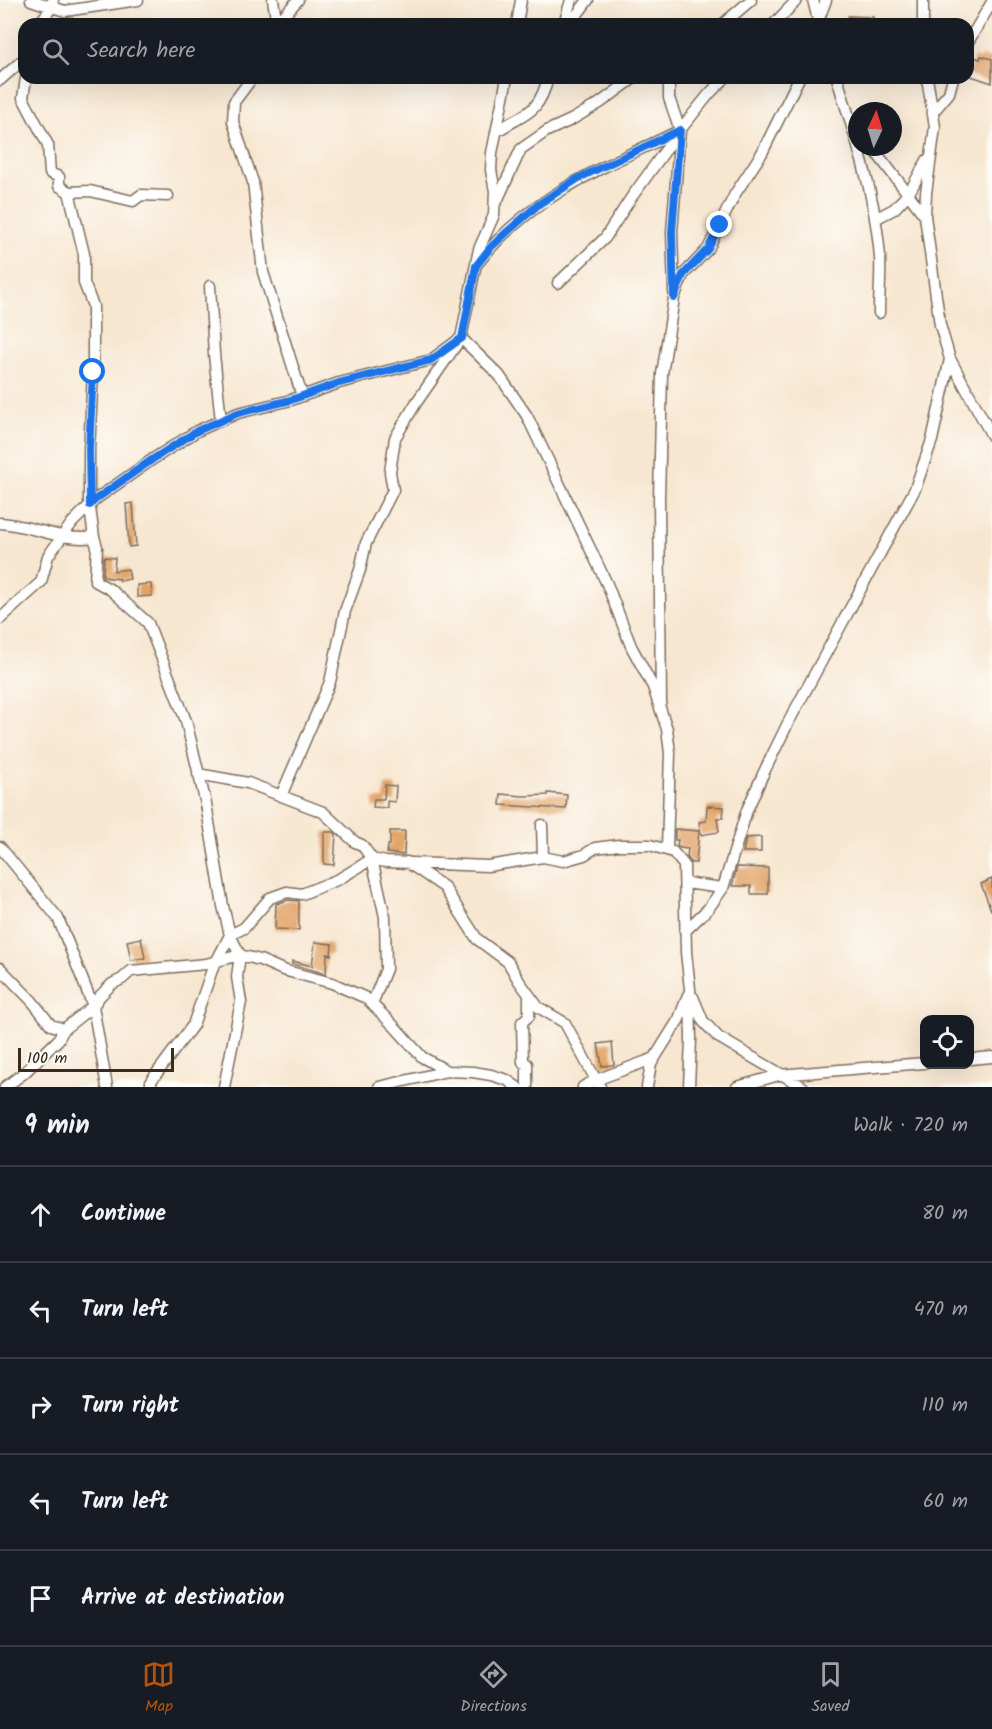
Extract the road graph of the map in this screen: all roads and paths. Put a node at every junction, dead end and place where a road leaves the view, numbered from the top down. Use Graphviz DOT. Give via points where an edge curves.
graph roads {
  1 [pos="31,0"];
  2 [pos="138,0"];
  3 [pos="273,0"];
  4 [pos="298,0"];
  5 [pos="521,0"];
  6 [pos="571,0"];
  7 [pos="588,0"];
  8 [pos="751,0"];
  9 [pos="797,0"];
  10 [pos="813,0"];
  11 [pos="826,0"];
  12 [pos="992,2"];
  13 [pos="922,3"];
  14 [pos="52,4"];
  15 [pos="90,4"];
  16 [pos="43,18"];
  17 [pos="276,18"];
  18 [pos="282,18"];
  19 [pos="518,18"];
  20 [pos="566,18"];
  21 [pos="574,18"];
  22 [pos="730,18"];
  23 [pos="780,18"];
  24 [pos="817,18"];
  25 [pos="820,18"];
  26 [pos="923,18"];
  27 [pos="974,32"];
  28 [pos="18,64"];
  29 [pos="0,80"];
  30 [pos="25,84"];
  31 [pos="248,84"];
  32 [pos="506,84"];
  33 [pos="547,84"];
  34 [pos="626,84"];
  35 [pos="669,84"];
  36 [pos="719,84"];
  37 [pos="795,84"];
  38 [pos="839,84"];
  39 [pos="928,84"];
  40 [pos="951,84"];
  41 [pos="848,108"];
  42 [pos="933,112"];
  43 [pos="680,130"];
  44 [pos="496,132"];
  45 [pos="931,153"];
  46 [pos="861,156"];
  47 [pos="879,156"];
  48 [pos="69,192"];
  49 [pos="909,193"];
  50 [pos="168,196"];
  51 [pos="494,207"];
  52 [pos="925,216"];
  53 [pos="875,219"];
  54 [pos="476,266"];
  55 [pos="558,284"];
  56 [pos="210,286"];
  57 [pos="674,298"];
  58 [pos="879,313"];
  59 [pos="462,338"];
  60 [pos="950,359"];
  61 [pos="302,396"];
  62 [pos="221,421"];
  63 [pos="992,436"];
  64 [pos="90,505"];
  65 [pos="0,523"];
  66 [pos="63,537"];
  67 [pos="94,537"];
  68 [pos="0,619"];
  69 [pos="660,707"];
  70 [pos="198,774"];
  71 [pos="281,796"];
  72 [pos="542,825"];
  73 [pos="0,847"];
  74 [pos="667,849"];
  75 [pos="543,857"];
  76 [pos="372,859"];
  77 [pos="406,862"];
  78 [pos="685,883"];
  79 [pos="723,888"];
  80 [pos="685,931"];
  81 [pos="230,935"];
  82 [pos="240,955"];
  83 [pos="216,962"];
  84 [pos="0,968"];
  85 [pos="690,989"];
  86 [pos="529,995"];
  87 [pos="372,1004"];
  88 [pos="93,1006"];
  89 [pos="64,1029"];
  90 [pos="992,1057"];
  91 [pos="655,1058"];
  92 [pos="974,1059"];
  93 [pos="920,1063"];
  94 [pos="447,1071"];
  95 [pos="782,1075"];
  96 [pos="598,1084"];
  97 [pos="5,1087"];
  98 [pos="107,1087"];
  99 [pos="151,1087"];
  100 [pos="224,1087"];
  101 [pos="379,1087"];
  102 [pos="517,1087"];
  103 [pos="527,1087"];
  104 [pos="583,1087"];
  105 [pos="647,1087"];
  106 [pos="689,1087"];
  107 [pos="737,1087"];
  108 [pos="803,1087"];
  1 -- 14 [label="street"];
  2 -- 15 [label="street"];
  3 -- 17 [label="street"];
  4 -- 18 [label="street"];
  5 -- 19 [label="street"];
  6 -- 20 [label="street"];
  7 -- 21 [label="street"];
  8 -- 22 [label="street"];
  9 -- 23 [label="street"];
  10 -- 24 [label="street"];
  11 -- 25 [label="street"];
  12 -- 27 [label="street"];
  13 -- 26 [label="street"];
  14 -- 15 [label="street" via="65,12"];
  14 -- 16 [label="street"];
  28 -- 29 [label="street"];
  30 -- 48 [label="street" via="23,98 48,145 50,173 59,177 59,186"];
  31 -- 61 [label="street" via="234,102 233,122 254,182 263,272"];
  32 -- 44 [label="street"];
  33 -- 44 [label="street" via="534,110"];
  34 -- 51 [label="street" via="521,149"];
  35 -- 43 [label="street" via="669,98"];
  36 -- 43 [label="street"];
  37 -- 57 [label="street" via="708,249 683,275"];
  38 -- 41 [label="street"];
  39 -- 42 [label="street"];
  40 -- 42 [label="street"];
  42 -- 45 [label="street"];
  43 -- 54 [label="street" via="579,178 539,204 490,248"];
  43 -- 55 [label="street" via="605,238"];
  43 -- 57 [label="street" via="672,232"];
  44 -- 51 [label="street" via="491,170"];
  45 -- 49 [label="street"];
  45 -- 52 [label="street"];
  46 -- 53 [label="street"];
  47 -- 49 [label="street"];
  48 -- 50 [label="street" via="90,191 133,201 141,195"];
  48 -- 64 [label="street" via="84,254 84,283 93,306"];
  49 -- 52 [label="street"];
  49 -- 53 [label="street" via="894,209"];
  51 -- 54 [label="street"];
  52 -- 60 [label="street" via="940,326"];
  53 -- 58 [label="street" via="880,259"];
  54 -- 59 [label="street"];
  56 -- 62 [label="street"];
  57 -- 69 [label="street" via="662,374"];
  59 -- 61 [label="street" via="431,360"];
  59 -- 69 [label="street" via="499,375 527,416 588,542"];
  59 -- 71 [label="street" via="395,438 390,472 393,490 366,543 345,611 330,682"];
  60 -- 63 [label="street"];
  60 -- 79 [label="street" via="932,440 915,489 764,772 747,810"];
  61 -- 62 [label="street"];
  62 -- 64 [label="street" via="153,459"];
  64 -- 66 [label="street"];
  64 -- 67 [label="street"];
  65 -- 66 [label="street" via="21,524"];
  66 -- 67 [label="street"];
  66 -- 68 [label="street" via="48,556 41,582"];
  67 -- 70 [label="street" via="95,581 148,623 186,721"];
  69 -- 74 [label="street" via="670,753"];
  70 -- 71 [label="street" via="248,783"];
  70 -- 81 [label="street"];
  71 -- 76 [label="street" via="323,812 362,845"];
  72 -- 75 [label="street"];
  73 -- 88 [label="street" via="58,918"];
  74 -- 75 [label="street" via="619,845 595,848 563,861"];
  74 -- 78 [label="street" via="684,865"];
  75 -- 77 [label="street" via="488,866"];
  76 -- 77 [label="street"];
  76 -- 81 [label="street" via="339,879 302,894 287,892 270,898 244,928"];
  76 -- 87 [label="street" via="385,918 386,969"];
  77 -- 86 [label="street" via="444,887 477,939 508,962"];
  78 -- 79 [label="street"];
  78 -- 80 [label="street"];
  79 -- 80 [label="street"];
  80 -- 85 [label="street"];
  81 -- 82 [label="street"];
  81 -- 83 [label="street"];
  82 -- 83 [label="street"];
  82 -- 87 [label="street" via="332,983"];
  82 -- 100 [label="street" via="237,977 241,1002"];
  83 -- 88 [label="street" via="131,971 112,984"];
  83 -- 99 [label="street" via="193,1025 151,1081"];
  84 -- 89 [label="street" via="51,1025"];
  85 -- 91 [label="street" via="679,1019"];
  85 -- 95 [label="street" via="704,1021 718,1036"];
  85 -- 106 [label="street"];
  86 -- 96 [label="street" via="538,1007 564,1023"];
  86 -- 103 [label="street" via="529,1016 522,1022"];
  87 -- 94 [label="street" via="422,1057"];
  88 -- 89 [label="street"];
  88 -- 98 [label="street"];
  89 -- 97 [label="street" via="58,1040"];
  90 -- 92 [label="street"];
  91 -- 96 [label="street"];
  91 -- 105 [label="street"];
  93 -- 95 [label="street"];
  94 -- 101 [label="street"];
  94 -- 102 [label="street" via="491,1075"];
  95 -- 107 [label="street"];
  95 -- 108 [label="street"];
  96 -- 104 [label="street"];
}
